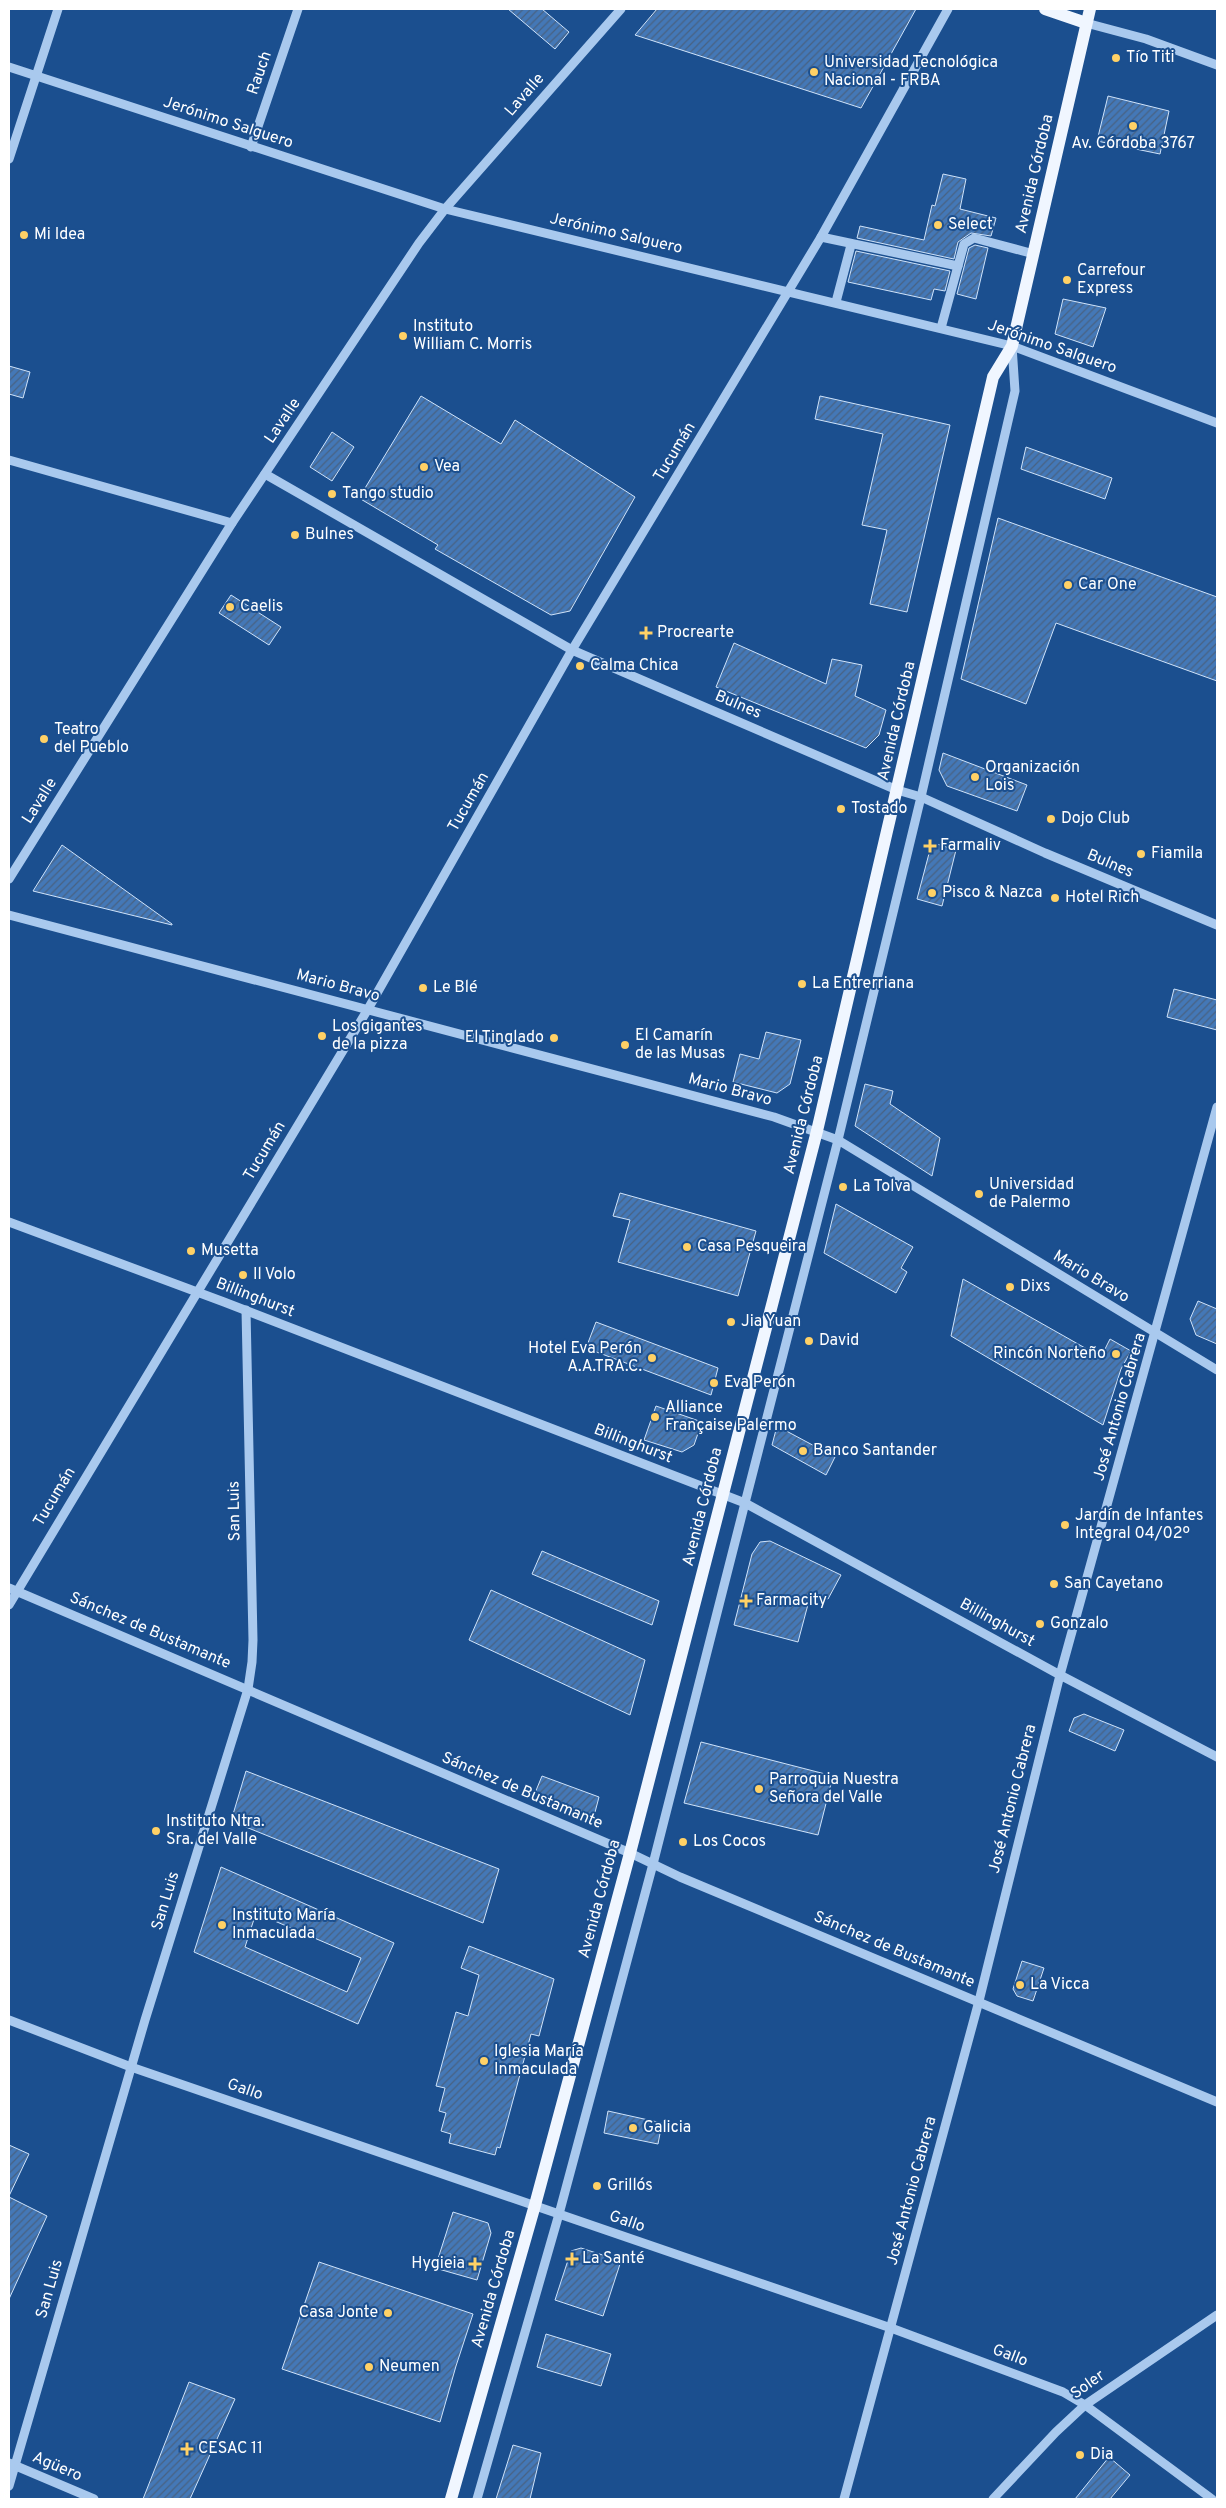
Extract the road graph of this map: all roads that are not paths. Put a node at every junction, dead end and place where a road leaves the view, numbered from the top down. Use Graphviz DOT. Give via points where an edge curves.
graph roads {
  1 [pos="58,9"];
  2 [pos="298,9"];
  3 [pos="620,9"];
  4 [pos="948,9"];
  5 [pos="1045,9"];
  6 [pos="1090,9"];
  7 [pos="1086,23"];
  8 [pos="1217,65"];
  9 [pos="9,67"];
  10 [pos="35,75"];
  11 [pos="251,147"];
  12 [pos="9,158"];
  13 [pos="444,209"];
  14 [pos="821,237"];
  15 [pos="851,245"];
  16 [pos="1034,254"];
  17 [pos="958,266"];
  18 [pos="788,291"];
  19 [pos="836,302"];
  20 [pos="941,328"];
  21 [pos="1012,346"];
  22 [pos="1217,423"];
  23 [pos="9,460"];
  24 [pos="265,474"];
  25 [pos="232,523"];
  26 [pos="572,650"];
  27 [pos="897,790"];
  28 [pos="921,797"];
  29 [pos="9,879"];
  30 [pos="9,915"];
  31 [pos="1217,924"];
  32 [pos="368,1009"];
  33 [pos="1217,1107"];
  34 [pos="817,1131"];
  35 [pos="838,1140"];
  36 [pos="9,1222"];
  37 [pos="198,1292"];
  38 [pos="246,1310"];
  39 [pos="1156,1334"];
  40 [pos="1217,1370"];
  41 [pos="723,1494"];
  42 [pos="745,1503"];
  43 [pos="12,1590"];
  44 [pos="9,1605"];
  45 [pos="1060,1675"];
  46 [pos="248,1688"];
  47 [pos="1217,1757"];
  48 [pos="630,1853"];
  49 [pos="653,1864"];
  50 [pos="979,2001"];
  51 [pos="9,2020"];
  52 [pos="131,2067"];
  53 [pos="1217,2102"];
  54 [pos="535,2205"];
  55 [pos="559,2214"];
  56 [pos="1217,2315"];
  57 [pos="891,2328"];
  58 [pos="1085,2404"];
  59 [pos="12,2464"];
  60 [pos="9,2486"];
  61 [pos="94,2499"];
  62 [pos="451,2499"];
  63 [pos="477,2499"];
  64 [pos="844,2499"];
  65 [pos="993,2499"];
  66 [pos="1212,2499"];
  1 -- 10 [label="street"];
  2 -- 11 [label="street, Rauch"];
  3 -- 13 [label="street, Lavalle"];
  4 -- 14 [label="street, Tucumán"];
  5 -- 7 [label="main road"];
  6 -- 7 [label="main road, Avenida Córdoba"];
  7 -- 8 [label="street" via="1146,39"];
  7 -- 16 [label="main road, Avenida Córdoba"];
  9 -- 10 [label="street, Jerónimo Salguero"];
  10 -- 11 [label="street, Jerónimo Salguero"];
  10 -- 12 [label="street"];
  11 -- 13 [label="street, Jerónimo Salguero"];
  13 -- 18 [label="street, Jerónimo Salguero"];
  13 -- 24 [label="street, Lavalle"];
  14 -- 15 [label="street"];
  14 -- 18 [label="street, Tucumán"];
  15 -- 17 [label="street"];
  15 -- 19 [label="street"];
  16 -- 17 [label="street" via="974,238 964,244"];
  16 -- 21 [label="main road, Avenida Córdoba"];
  17 -- 20 [label="street"];
  18 -- 19 [label="street, Jerónimo Salguero"];
  18 -- 26 [label="street, Tucumán"];
  19 -- 20 [label="street, Jerónimo Salguero"];
  20 -- 21 [label="street, Jerónimo Salguero"];
  21 -- 22 [label="street, Jerónimo Salguero"];
  21 -- 27 [label="main road, Avenida Córdoba" via="993,377"];
  21 -- 28 [label="street, Avenida Córdoba" via="1015,391"];
  23 -- 25 [label="street"];
  24 -- 25 [label="street, Lavalle"];
  24 -- 26 [label="street, Bulnes"];
  25 -- 29 [label="street, Lavalle"];
  26 -- 27 [label="street, Bulnes"];
  26 -- 32 [label="street, Tucumán"];
  27 -- 28 [label="street, Bulnes"];
  27 -- 34 [label="main road, Avenida Córdoba"];
  28 -- 31 [label="street, Bulnes" via="1045,853"];
  28 -- 35 [label="street, Avenida Córdoba"];
  30 -- 32 [label="street, Mario Bravo"];
  32 -- 34 [label="street, Mario Bravo"];
  32 -- 37 [label="street, Tucumán"];
  33 -- 39 [label="street, José Antonio Cabrera"];
  34 -- 35 [label="street, Mario Bravo"];
  34 -- 41 [label="main road, Avenida Córdoba"];
  35 -- 39 [label="street, Mario Bravo"];
  35 -- 42 [label="street, Avenida Córdoba"];
  36 -- 37 [label="street, Billinghurst"];
  37 -- 38 [label="street, Billinghurst"];
  37 -- 43 [label="street, Tucumán"];
  38 -- 41 [label="street, Billinghurst"];
  38 -- 46 [label="street, San Luis" via="253,1640"];
  39 -- 40 [label="street, Mario Bravo"];
  39 -- 45 [label="street, José Antonio Cabrera"];
  41 -- 42 [label="street, Billinghurst"];
  41 -- 48 [label="main road, Avenida Córdoba"];
  42 -- 45 [label="street, Billinghurst"];
  42 -- 49 [label="street, Avenida Córdoba"];
  43 -- 44 [label="street, Tucumán"];
  43 -- 46 [label="street, Sánchez de Bustamante"];
  45 -- 47 [label="street, Billinghurst"];
  45 -- 50 [label="street, José Antonio Cabrera"];
  46 -- 48 [label="street, Sánchez de Bustamante"];
  46 -- 52 [label="street, San Luis"];
  48 -- 49 [label="street, Sánchez de Bustamante"];
  48 -- 54 [label="main road, Avenida Córdoba"];
  49 -- 50 [label="street, Sánchez de Bustamante"];
  49 -- 55 [label="street, Avenida Córdoba"];
  50 -- 53 [label="street, Sánchez de Bustamante"];
  50 -- 57 [label="street, José Antonio Cabrera"];
  51 -- 52 [label="street, Gallo"];
  52 -- 54 [label="street, Gallo"];
  52 -- 59 [label="street, San Luis"];
  54 -- 55 [label="street, Gallo"];
  54 -- 62 [label="main road, Avenida Córdoba"];
  55 -- 57 [label="street, Gallo"];
  55 -- 63 [label="street, Avenida Córdoba"];
  56 -- 58 [label="street, Soler"];
  57 -- 58 [label="street, Gallo" via="1062,2392"];
  57 -- 64 [label="street, José Antonio Cabrera"];
  58 -- 65 [label="street, Soler"];
  58 -- 66 [label="street, Gallo"];
  59 -- 60 [label="street, San Luis"];
  59 -- 61 [label="street, Agüero"];
}
